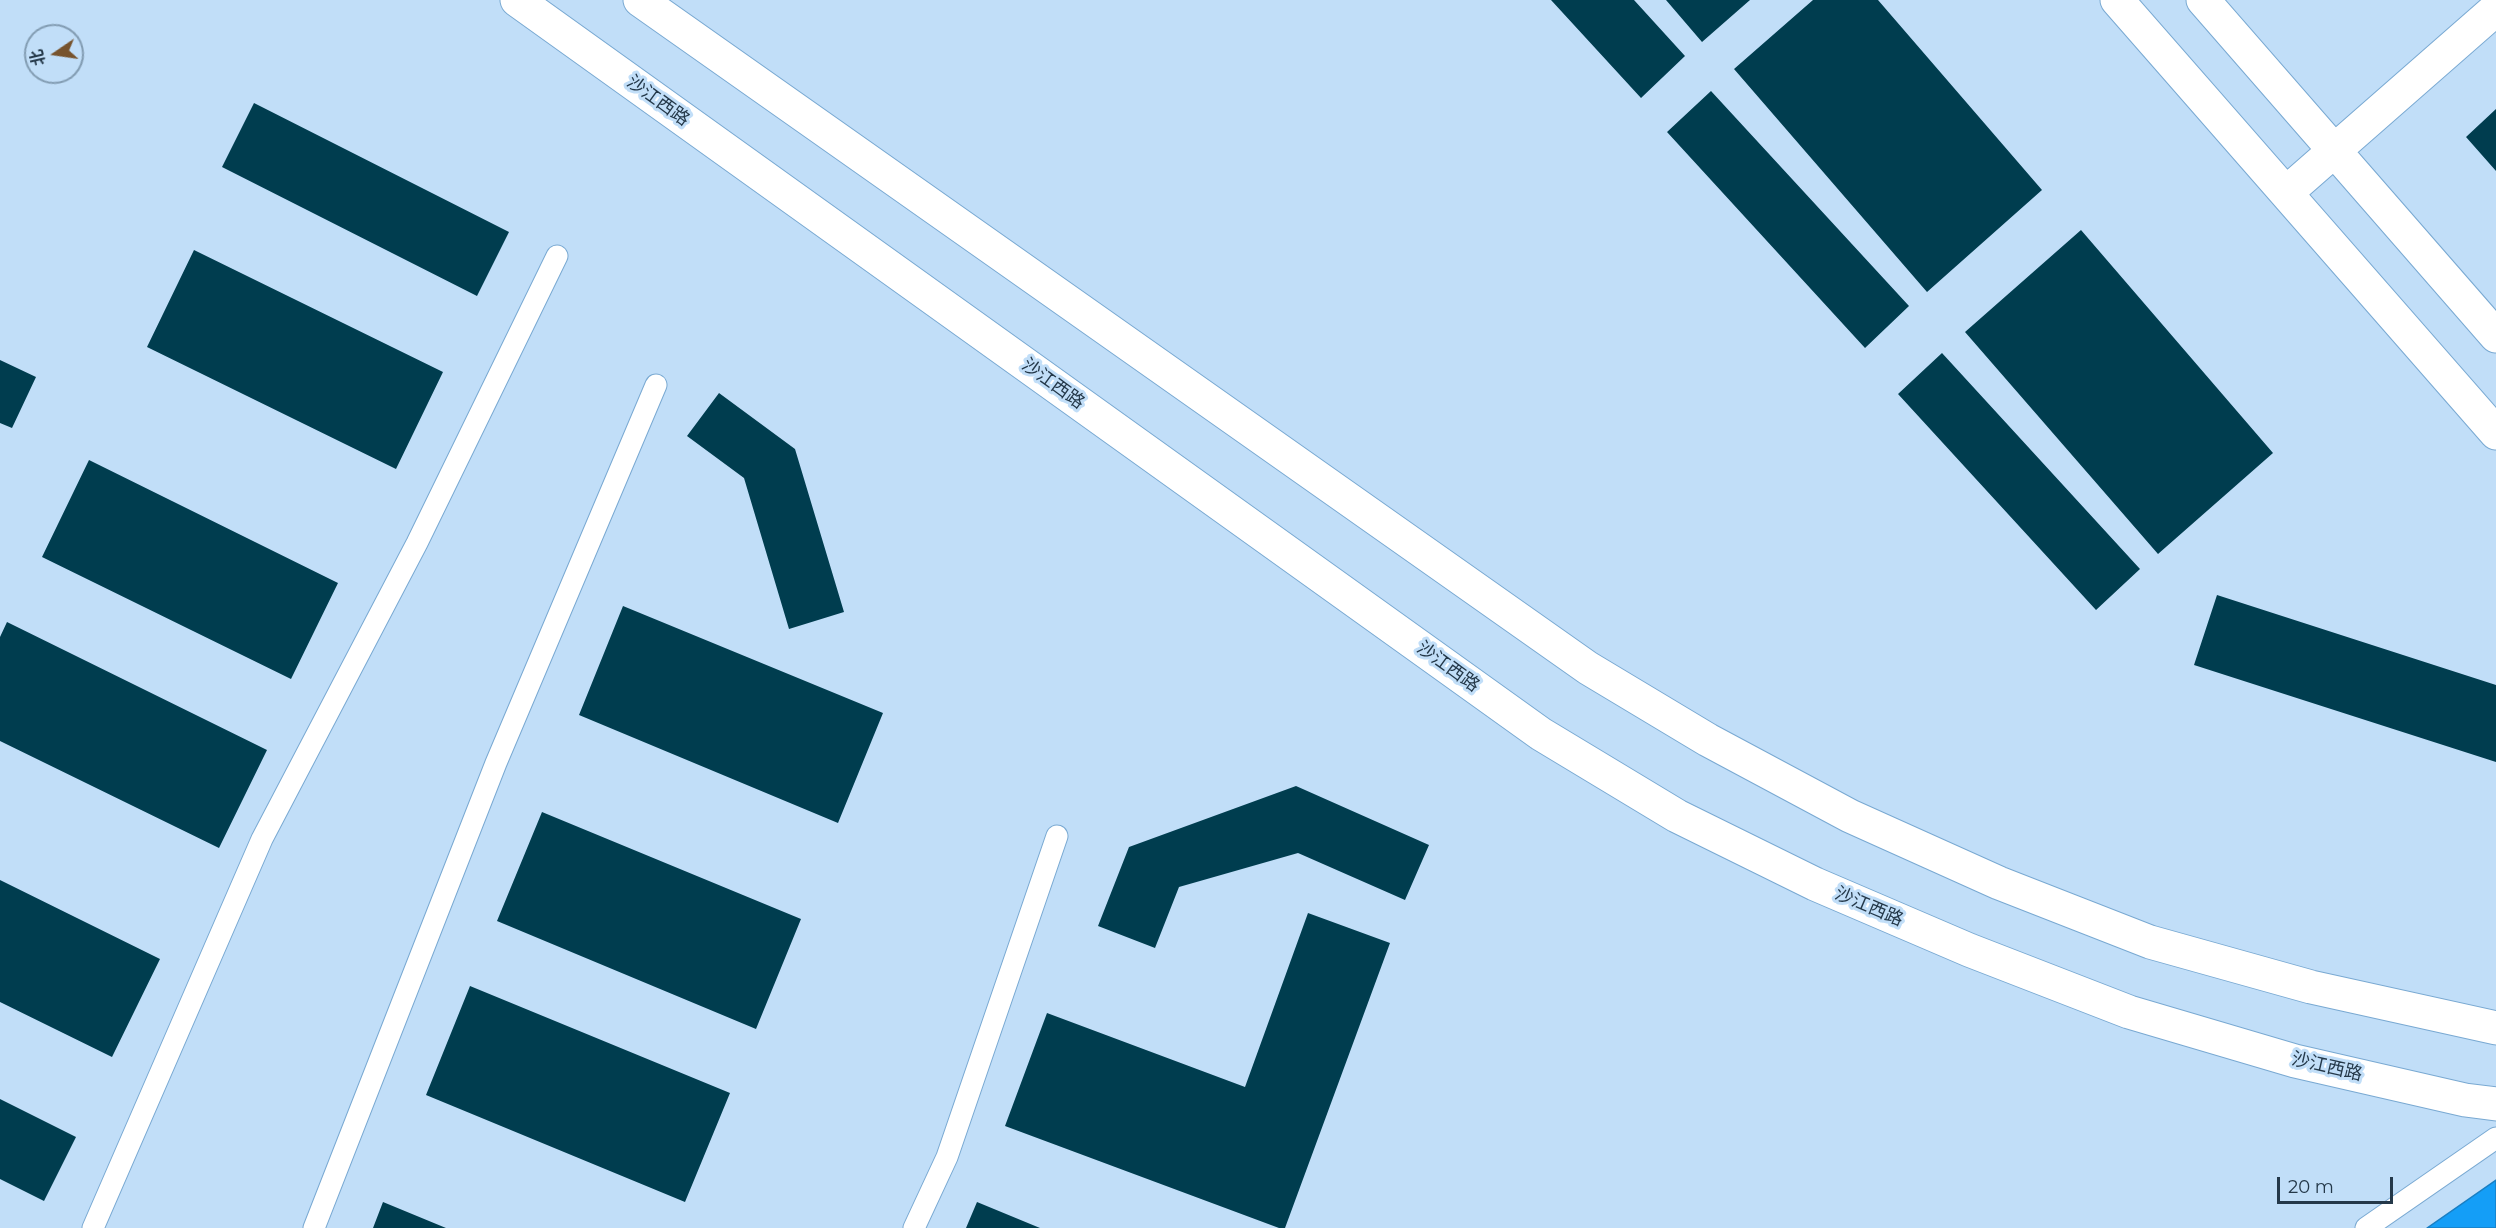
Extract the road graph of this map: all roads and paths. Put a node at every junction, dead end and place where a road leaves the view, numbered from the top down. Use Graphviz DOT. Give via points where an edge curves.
graph roads {
  1 [pos="517,0"];
  2 [pos="640,0"];
  3 [pos="2117,0"];
  4 [pos="2203,0"];
  5 [pos="2496,9"];
  6 [pos="2334,150"];
  7 [pos="2286,193"];
  8 [pos="557,256"];
  9 [pos="2496,336"];
  10 [pos="656,385"];
  11 [pos="2496,433"];
  12 [pos="1057,836"];
  13 [pos="2496,1028"];
  14 [pos="2496,1104"];
  15 [pos="2496,1137"];
  16 [pos="93,1228"];
  17 [pos="314,1228"];
  18 [pos="914,1228"];
  19 [pos="2366,1228"];
  1 -- 14 [label="street, 沙江西路" via="1540,734 1677,816 1815,884 1969,951 2129,1012 2295,1061"];
  2 -- 13 [label="street" via="1588,668 1708,740 1850,816 1999,883 2150,942 2311,987"];
  3 -- 7 [label="street"];
  4 -- 6 [label="street"];
  5 -- 6 [label="street"];
  6 -- 7 [label="street"];
  6 -- 9 [label="street"];
  7 -- 11 [label="street"];
  8 -- 16 [label="lane" via="417,543 262,838"];
  10 -- 17 [label="lane" via="496,763"];
  12 -- 18 [label="lane" via="946,1157"];
  15 -- 19 [label="lane"];
}
